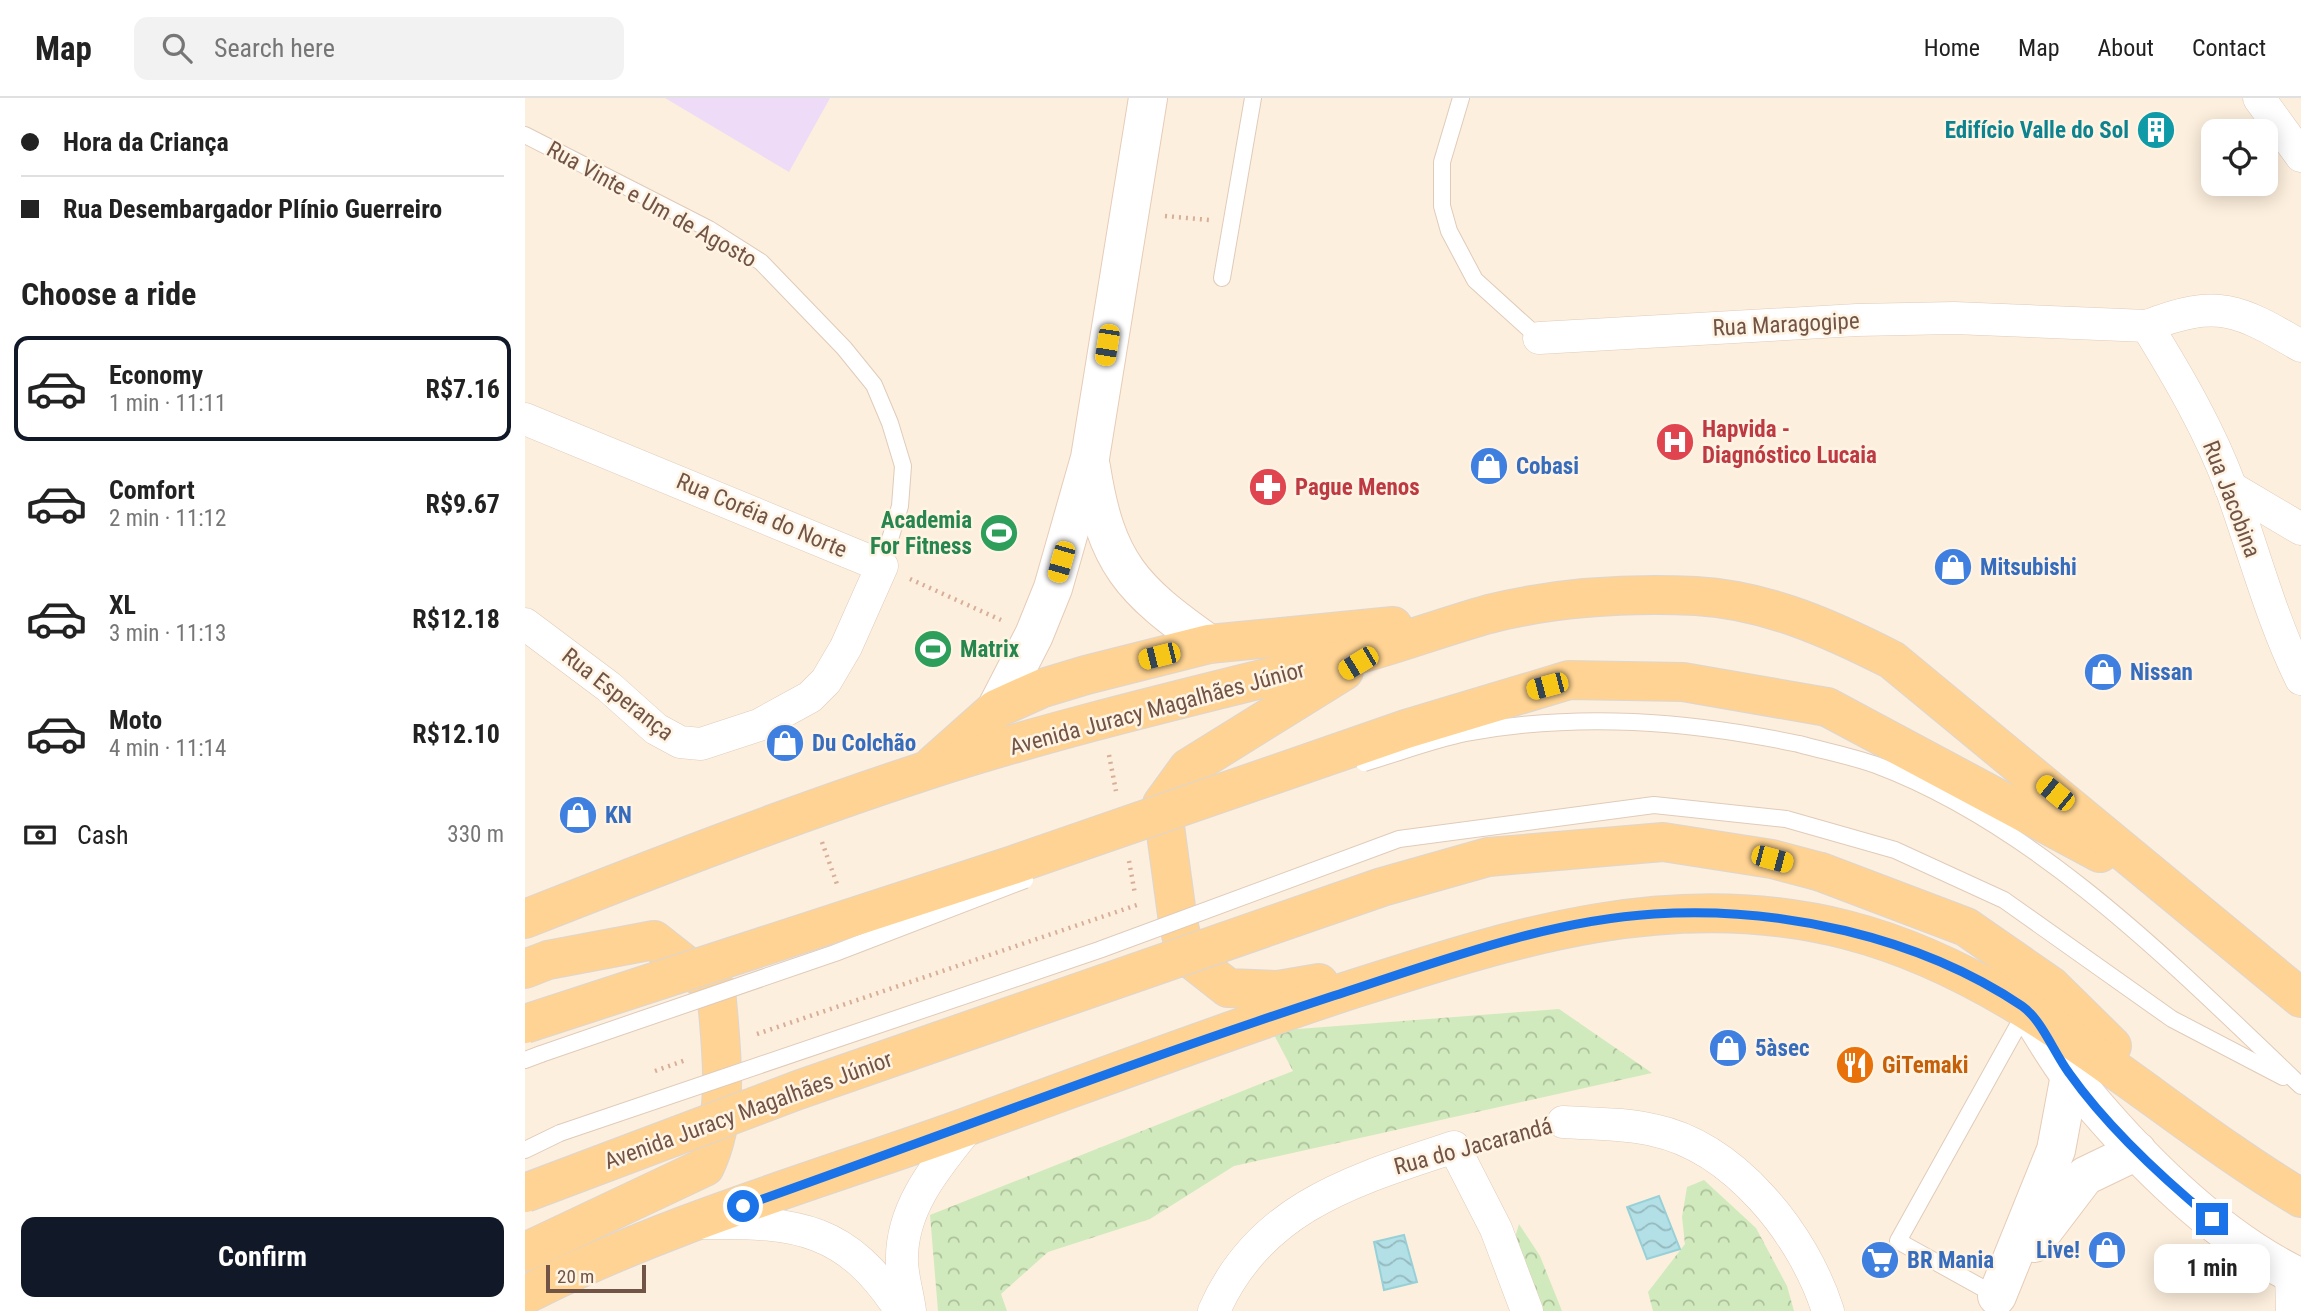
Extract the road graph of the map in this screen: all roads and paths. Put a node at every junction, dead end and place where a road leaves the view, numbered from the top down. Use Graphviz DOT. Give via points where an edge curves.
graph roads {
  1 [pos="1148,98"];
  2 [pos="1254,98"];
  3 [pos="1461,98"];
  4 [pos="2259,98"];
  5 [pos="525,135"];
  6 [pos="2301,156"];
  7 [pos="1154,215"];
  8 [pos="1211,220"];
  9 [pos="1222,278"];
  10 [pos="2147,326"];
  11 [pos="1539,338"];
  12 [pos="2301,346"];
  13 [pos="525,419"];
  14 [pos="1090,458"];
  15 [pos="2230,486"];
  16 [pos="2301,529"];
  17 [pos="882,566"];
  18 [pos="1489,614"];
  19 [pos="525,624"];
  20 [pos="1034,635"];
  21 [pos="1209,644"];
  22 [pos="1379,650"];
  23 [pos="2301,679"];
  24 [pos="996,709"];
  25 [pos="1345,769"];
  26 [pos="926,771"];
  27 [pos="1293,786"];
  28 [pos="818,832"];
  29 [pos="1104,851"];
  30 [pos="1041,874"];
  31 [pos="2176,894"];
  32 [pos="842,898"];
  33 [pos="1137,905"];
  34 [pos="529,915"];
  35 [pos="1418,968"];
  36 [pos="525,969"];
  37 [pos="2301,998"];
  38 [pos="2027,1009"];
  39 [pos="525,1024"];
  40 [pos="721,1048"];
  41 [pos="525,1060"];
  42 [pos="647,1074"];
  43 [pos="2070,1075"];
  44 [pos="2301,1087"];
  45 [pos="2163,1104"];
  46 [pos="1563,1122"];
  47 [pos="969,1126"];
  48 [pos="1454,1147"];
  49 [pos="525,1150"];
  50 [pos="2137,1151"];
  51 [pos="525,1193"];
  52 [pos="2301,1198"];
  53 [pos="693,1223"];
  54 [pos="525,1252"];
  55 [pos="2296,1275"];
  56 [pos="525,1295"];
  57 [pos="1992,1303"];
  58 [pos="901,1311"];
  59 [pos="910,1311"];
  60 [pos="1214,1311"];
  61 [pos="1527,1311"];
  62 [pos="1828,1311"];
  63 [pos="2292,1311"];
  1 -- 14 [label="street"];
  2 -- 9 [label="lane"];
  3 -- 11 [label="lane, Rua Maragogipe" via="1442,162 1442,206 1449,231 1475,280"];
  4 -- 6 [label="street"];
  5 -- 17 [label="lane, Rua Vinte e Um de Agosto" via="709,229 761,262 874,385 903,466 900,506"];
  7 -- 8 [label="path"];
  10 -- 11 [label="street, Rua Maragogipe" via="1954,317"];
  10 -- 12 [label="street, Rua Maragogipe" via="2207,310 2243,314"];
  10 -- 15 [label="street, Rua Jacobina" via="2198,415"];
  13 -- 17 [label="street, Rua Coréia do Norte"];
  14 -- 20 [label="street" via="1053,588"];
  14 -- 21 [label="street" via="1105,535 1119,560 1163,612"];
  15 -- 16 [label="street"];
  15 -- 23 [label="street, Rua Jacobina"];
  17 -- 19 [label="street, Rua Esperança" via="846,647 810,698 759,725 701,744 680,742 656,729"];
  17 -- 20 [label="path"];
  18 -- 21 [label="main road"];
  18 -- 22 [label="main road, Avenida Juracy Magalhães Júnior"];
  18 -- 31 [label="main road, Avenida Juracy Magalhães Júnior" via="1596,597 1698,596 1763,606 1829,628 1892,660"];
  20 -- 24 [label="street"];
  21 -- 24 [label="main road" via="1043,688"];
  22 -- 26 [label="main road, Avenida Juracy Magalhães Júnior" via="1129,712"];
  22 -- 35 [label="main road" via="1188,768 1163,804 1169,862 1186,955 1228,988 1278,990"];
  24 -- 26 [label="main road"];
  25 -- 44 [label="lane, bridge" via="1465,734 1562,721 1619,719 1741,732 1876,765 2002,831 2083,889 2175,966"];
  26 -- 34 [label="main road, Avenida Juracy Magalhães Júnior"];
  27 -- 29 [label="lane"];
  28 -- 32 [label="path"];
  30 -- 41 [label="lane, bridge" via="835,953"];
  31 -- 37 [label="main road, Avenida Juracy Magalhães Júnior"];
  31 -- 39 [label="main road, Avenida Juracy Magalhães Júnior, bridge" via="1827,707 1683,682 1569,680 1406,729"];
  33 -- 40 [label="path"];
  35 -- 38 [label="main road, Avenida Juracy Magalhães Júnior" via="1541,932 1602,920 1707,913 1780,918 1847,930 1947,967"];
  35 -- 47 [label="main road, Avenida Juracy Magalhães Júnior" via="1282,1012"];
  36 -- 40 [label="main road" via="548,960 655,940 716,989"];
  38 -- 43 [label="street"];
  38 -- 45 [label="main road, Avenida Juracy Magalhães Júnior"];
  38 -- 57 [label="lane" via="1898,1241"];
  40 -- 42 [label="path"];
  40 -- 54 [label="main road" via="721,1123 705,1167"];
  43 -- 50 [label="street"];
  43 -- 57 [label="street" via="2056,1150"];
  44 -- 49 [label="lane, bridge" via="2172,1019 2004,901 1895,850 1786,819 1654,805 1399,839 1098,950 561,1133"];
  45 -- 51 [label="main road, Avenida Juracy Magalhães Júnior, bridge" via="2051,986 1966,927 1821,872 1772,859 1663,842 1488,857 1382,887 797,1090"];
  45 -- 52 [label="main road, Avenida Juracy Magalhães Júnior"];
  46 -- 48 [label="path, Rua do Jacarandá"];
  46 -- 62 [label="street, Rua do Jacarandá" via="1655,1130 1700,1148 1745,1181 1784,1223 1817,1277"];
  47 -- 53 [label="main road, Avenida Juracy Magalhães Júnior"];
  47 -- 59 [label="street" via="927,1178 904,1237 902,1264"];
  48 -- 60 [label="street, Rua do Jacarandá" via="1352,1181 1299,1209 1261,1240"];
  48 -- 61 [label="street" via="1496,1229"];
  50 -- 55 [label="street" via="2212,1219"];
  50 -- 57 [label="street" via="2085,1176"];
  53 -- 56 [label="main road, Avenida Juracy Magalhães Júnior" via="585,1264"];
  53 -- 58 [label="street" via="753,1222 823,1235 853,1252 879,1277"];
  55 -- 63 [label="street"];
}
